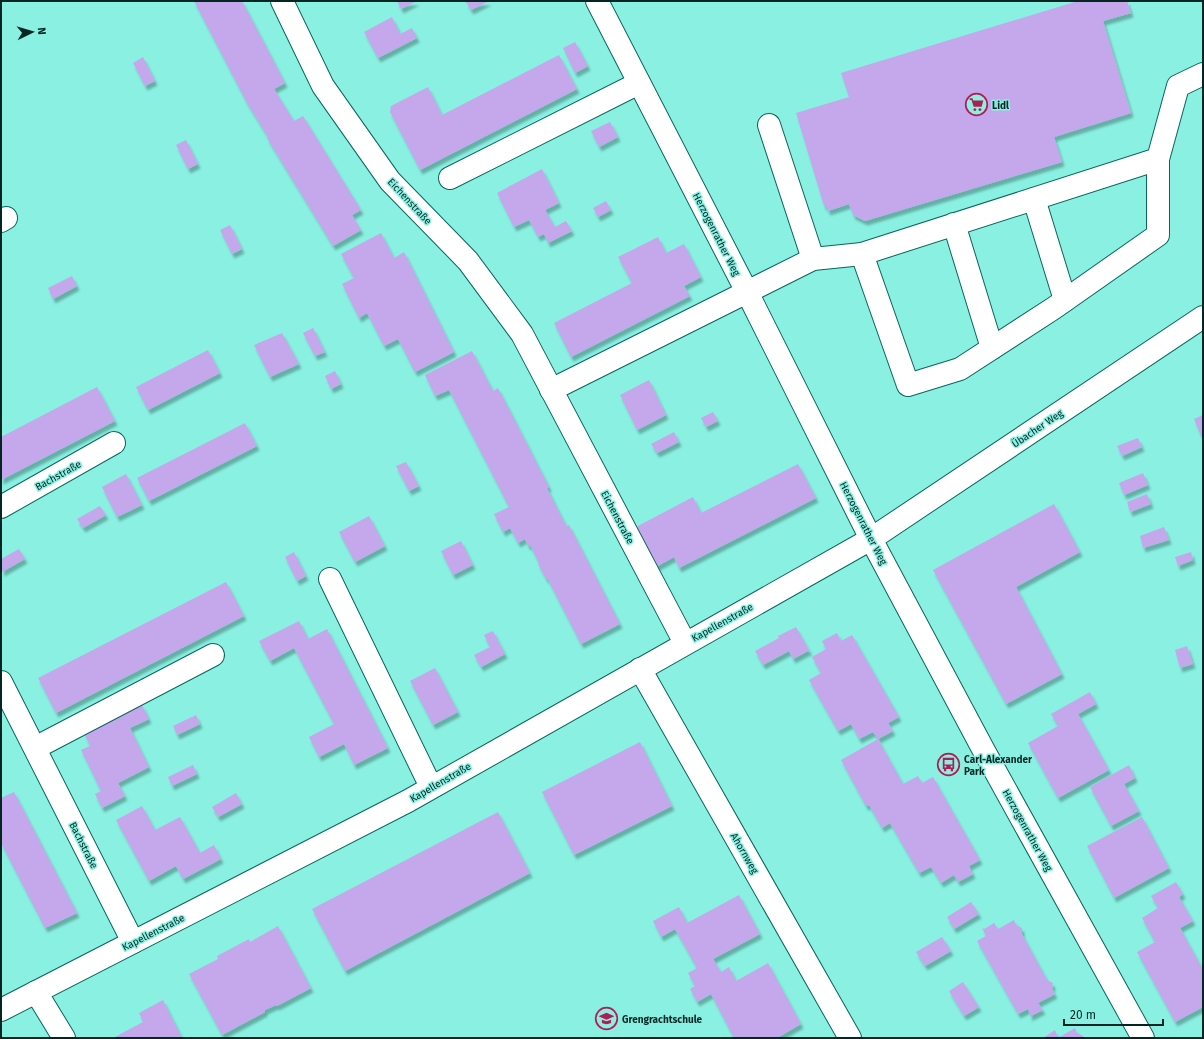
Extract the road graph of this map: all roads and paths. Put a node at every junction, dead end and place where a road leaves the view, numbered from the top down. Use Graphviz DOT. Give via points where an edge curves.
graph roads {
  1 [pos="282,1"];
  2 [pos="597,1"];
  3 [pos="1203,74"];
  4 [pos="639,83"];
  5 [pos="770,125"];
  6 [pos="1158,160"];
  7 [pos="450,178"];
  8 [pos="1034,199"];
  9 [pos="954,224"];
  10 [pos="862,254"];
  11 [pos="813,259"];
  12 [pos="747,292"];
  13 [pos="1065,300"];
  14 [pos="1203,317"];
  15 [pos="992,348"];
  16 [pos="551,390"];
  17 [pos="114,443"];
  18 [pos="1,507"];
  19 [pos="871,539"];
  20 [pos="330,579"];
  21 [pos="685,643"];
  22 [pos="213,654"];
  23 [pos="640,669"];
  24 [pos="1,682"];
  25 [pos="35,748"];
  26 [pos="431,787"];
  27 [pos="133,942"];
  28 [pos="36,992"];
  29 [pos="1,1010"];
  30 [pos="64,1038"];
  31 [pos="850,1038"];
  32 [pos="1143,1038"];
  1 -- 16 [label="street, Eichenstraße" via="324,86 390,181 468,261 522,334"];
  2 -- 4 [label="street, Herzogenrather Weg"];
  3 -- 6 [label="street" via="1178,86"];
  4 -- 7 [label="street"];
  4 -- 12 [label="street, Herzogenrather Weg"];
  5 -- 11 [label="street"];
  6 -- 8 [label="street"];
  6 -- 13 [label="street" via="1158,235"];
  8 -- 9 [label="street"];
  8 -- 13 [label="street"];
  9 -- 10 [label="street"];
  9 -- 15 [label="street"];
  10 -- 11 [label="street"];
  10 -- 15 [label="street" via="908,385 960,369"];
  11 -- 12 [label="street"];
  12 -- 16 [label="street"];
  12 -- 19 [label="street, Herzogenrather Weg"];
  13 -- 15 [label="street"];
  14 -- 19 [label="street, Übacher Weg"];
  16 -- 21 [label="street, Eichenstraße"];
  17 -- 18 [label="street, Bachstraße"];
  19 -- 21 [label="street, Kapellenstraße"];
  19 -- 32 [label="street, Herzogenrather Weg"];
  20 -- 26 [label="street"];
  21 -- 23 [label="street, Kapellenstraße"];
  22 -- 25 [label="street"];
  23 -- 26 [label="street, Kapellenstraße"];
  23 -- 31 [label="street, Ahornweg"];
  24 -- 25 [label="street, Bachstraße"];
  25 -- 27 [label="street, Bachstraße"];
  26 -- 27 [label="street, Kapellenstraße"];
  27 -- 28 [label="street, Kapellenstraße"];
  28 -- 29 [label="street, Kapellenstraße"];
  28 -- 30 [label="street"];
}
